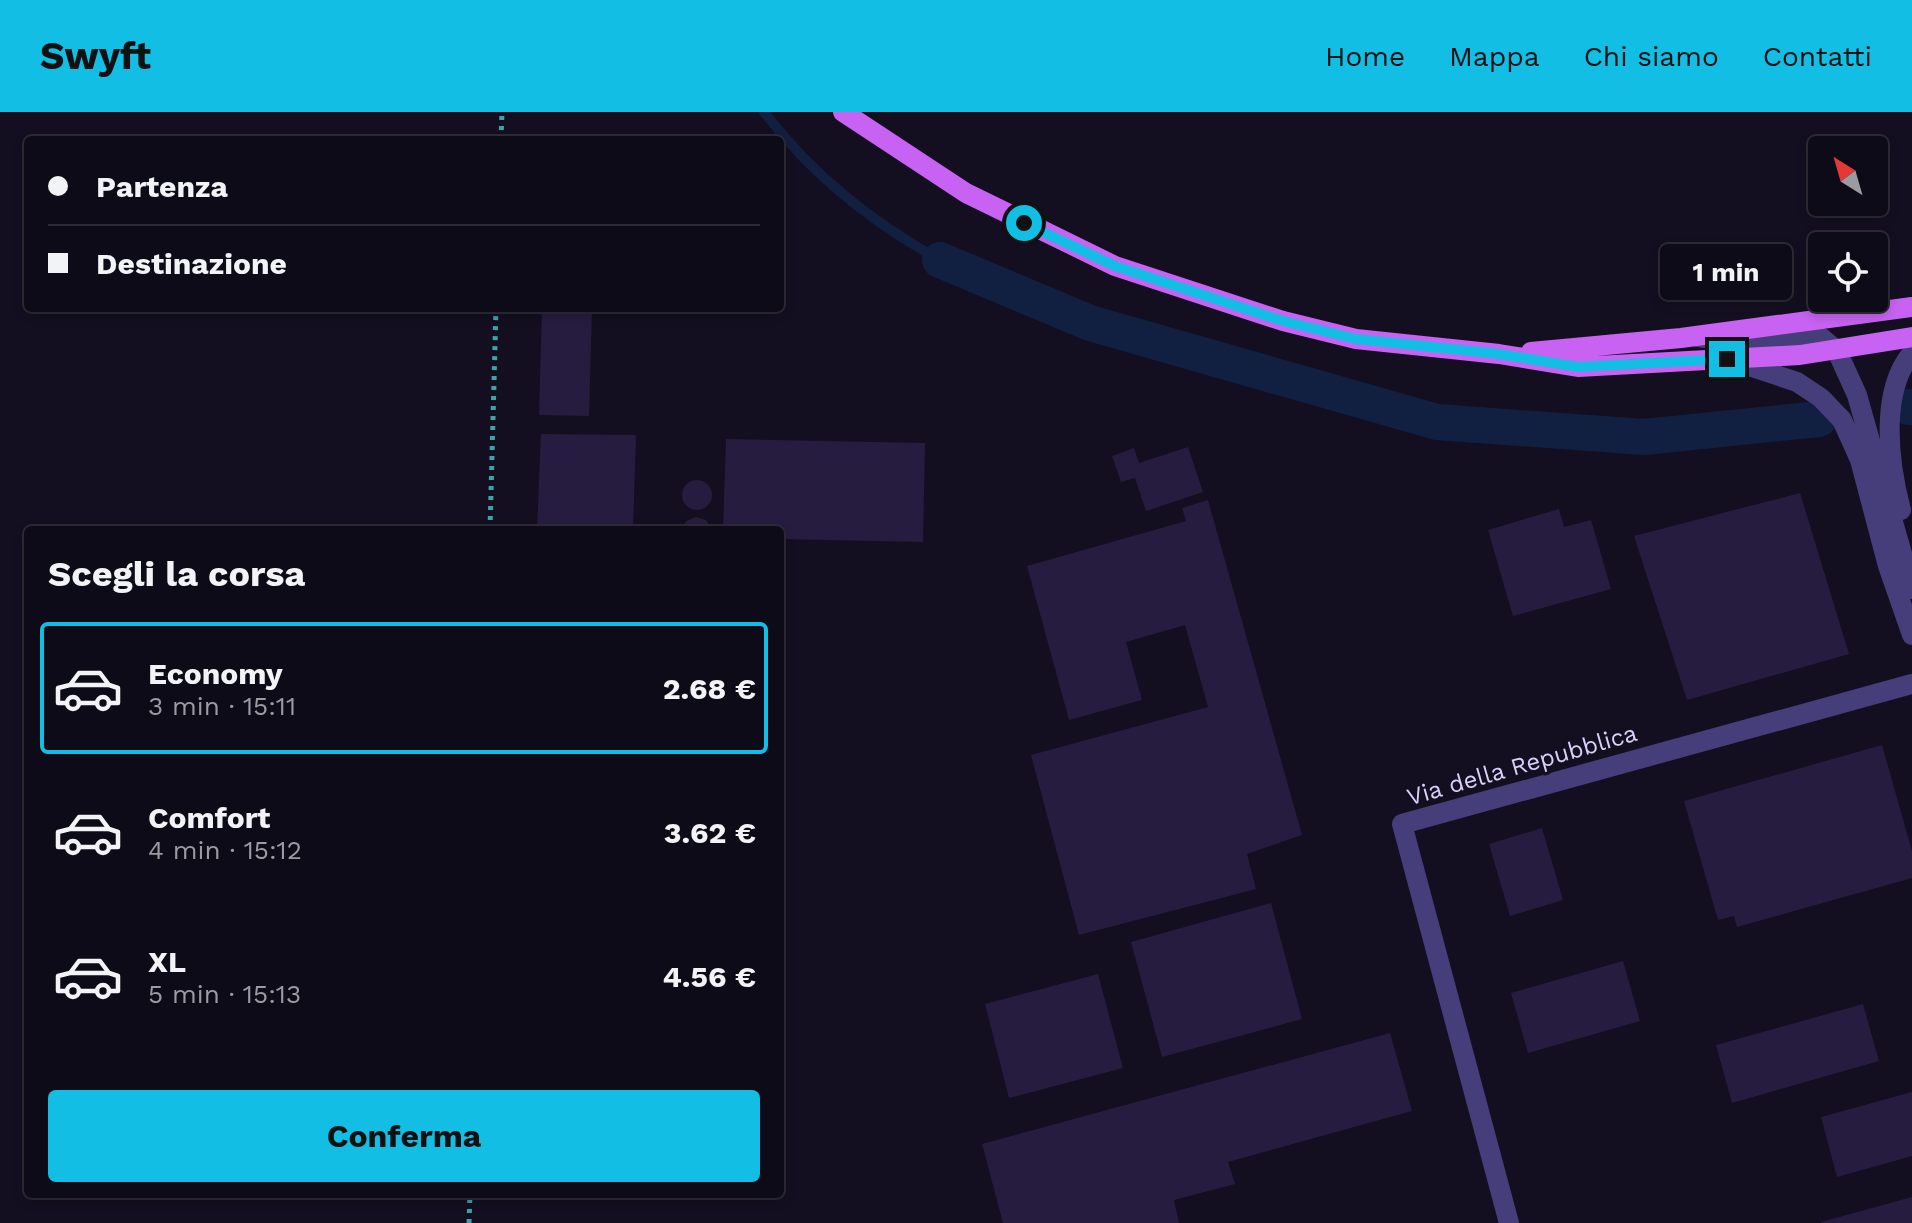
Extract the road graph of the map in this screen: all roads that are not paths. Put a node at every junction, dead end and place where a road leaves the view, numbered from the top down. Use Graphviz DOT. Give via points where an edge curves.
graph roads {
  1 [pos="843,112"];
  2 [pos="1912,307"];
  3 [pos="1694,336"];
  4 [pos="1912,337"];
  5 [pos="1837,351"];
  6 [pos="1912,353"];
  7 [pos="1499,354"];
  8 [pos="1727,359"];
  9 [pos="1912,587"];
  10 [pos="1912,635"];
  11 [pos="1912,684"];
  12 [pos="1509,1223"];
  1 -- 7 [label="main road" via="966,193 1115,266 1356,339"];
  2 -- 3 [label="main road"];
  3 -- 5 [label="street" via="1748,344 1809,335"];
  3 -- 7 [label="main road"];
  4 -- 5 [label="main road"];
  5 -- 8 [label="main road"];
  5 -- 9 [label="street" via="1857,395"];
  6 -- 9 [label="street" via="1895,387 1891,423"];
  7 -- 8 [label="main road" via="1578,367"];
  8 -- 10 [label="street" via="1797,382 1842,420 1860,460"];
  11 -- 12 [label="street, Via della Repubblica" via="1402,824"];
}
